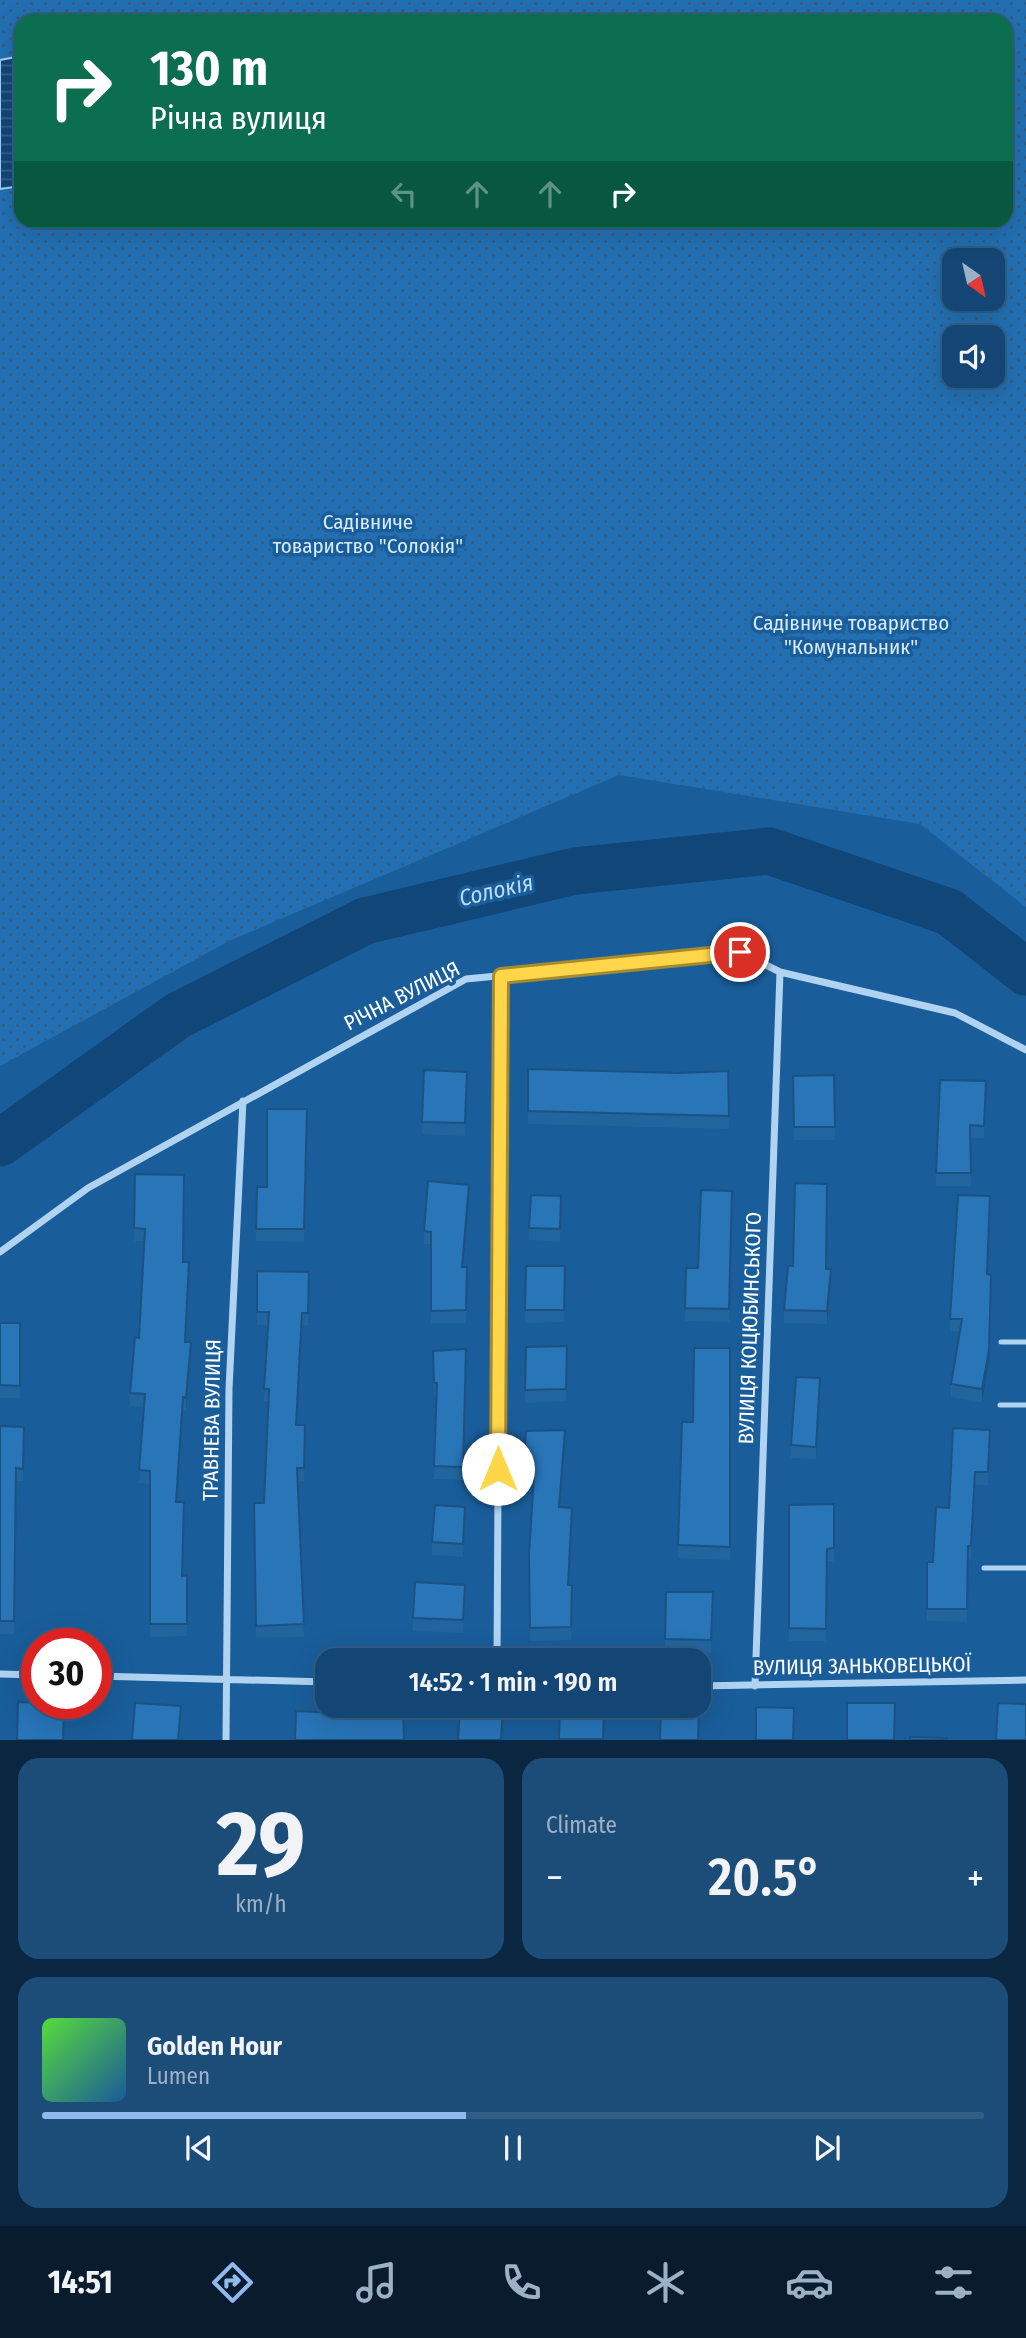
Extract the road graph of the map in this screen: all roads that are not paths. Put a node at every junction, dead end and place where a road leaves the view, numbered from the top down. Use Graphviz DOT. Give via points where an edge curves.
graph roads {
  1 [pos="780,972"];
  2 [pos="501,976"];
  3 [pos="1026,1050"];
  4 [pos="243,1101"];
  5 [pos="0,1252"];
  6 [pos="1001,1342"];
  7 [pos="1026,1342"];
  8 [pos="1000,1405"];
  9 [pos="1026,1405"];
  10 [pos="984,1568"];
  11 [pos="1026,1568"];
  12 [pos="497,1648"];
  13 [pos="0,1674"];
  14 [pos="21,1675"];
  15 [pos="112,1676"];
  16 [pos="225,1679"];
  17 [pos="1026,1680"];
  18 [pos="315,1682"];
  19 [pos="711,1686"];
  20 [pos="755,1686"];
  21 [pos="226,1740"];
  1 -- 2 [label="street, РІЧНА ВУЛИЦЯ" via="740,952"];
  1 -- 3 [label="street, РІЧНА ВУЛИЦЯ" via="955,1013"];
  1 -- 20 [label="street, ВУЛИЦЯ КОЦЮБИНСЬКОГО"];
  2 -- 4 [label="street, РІЧНА ВУЛИЦЯ" via="466,979"];
  2 -- 12 [label="street"];
  4 -- 5 [label="street, РІЧНА ВУЛИЦЯ" via="88,1188"];
  4 -- 16 [label="street, ТРАВНЕВА ВУЛИЦЯ" via="229,1389"];
  6 -- 7 [label="lane"];
  8 -- 9 [label="lane"];
  10 -- 11 [label="lane"];
  13 -- 14 [label="street"];
  15 -- 16 [label="street"];
  16 -- 18 [label="street"];
  16 -- 21 [label="street, ТРАВНЕВА ВУЛИЦЯ"];
  17 -- 20 [label="street, ВУЛИЦЯ ЗАНЬКОВЕЦЬКОЇ"];
  19 -- 20 [label="street, ВУЛИЦЯ ЗАНЬКОВЕЦЬКОЇ"];
}
